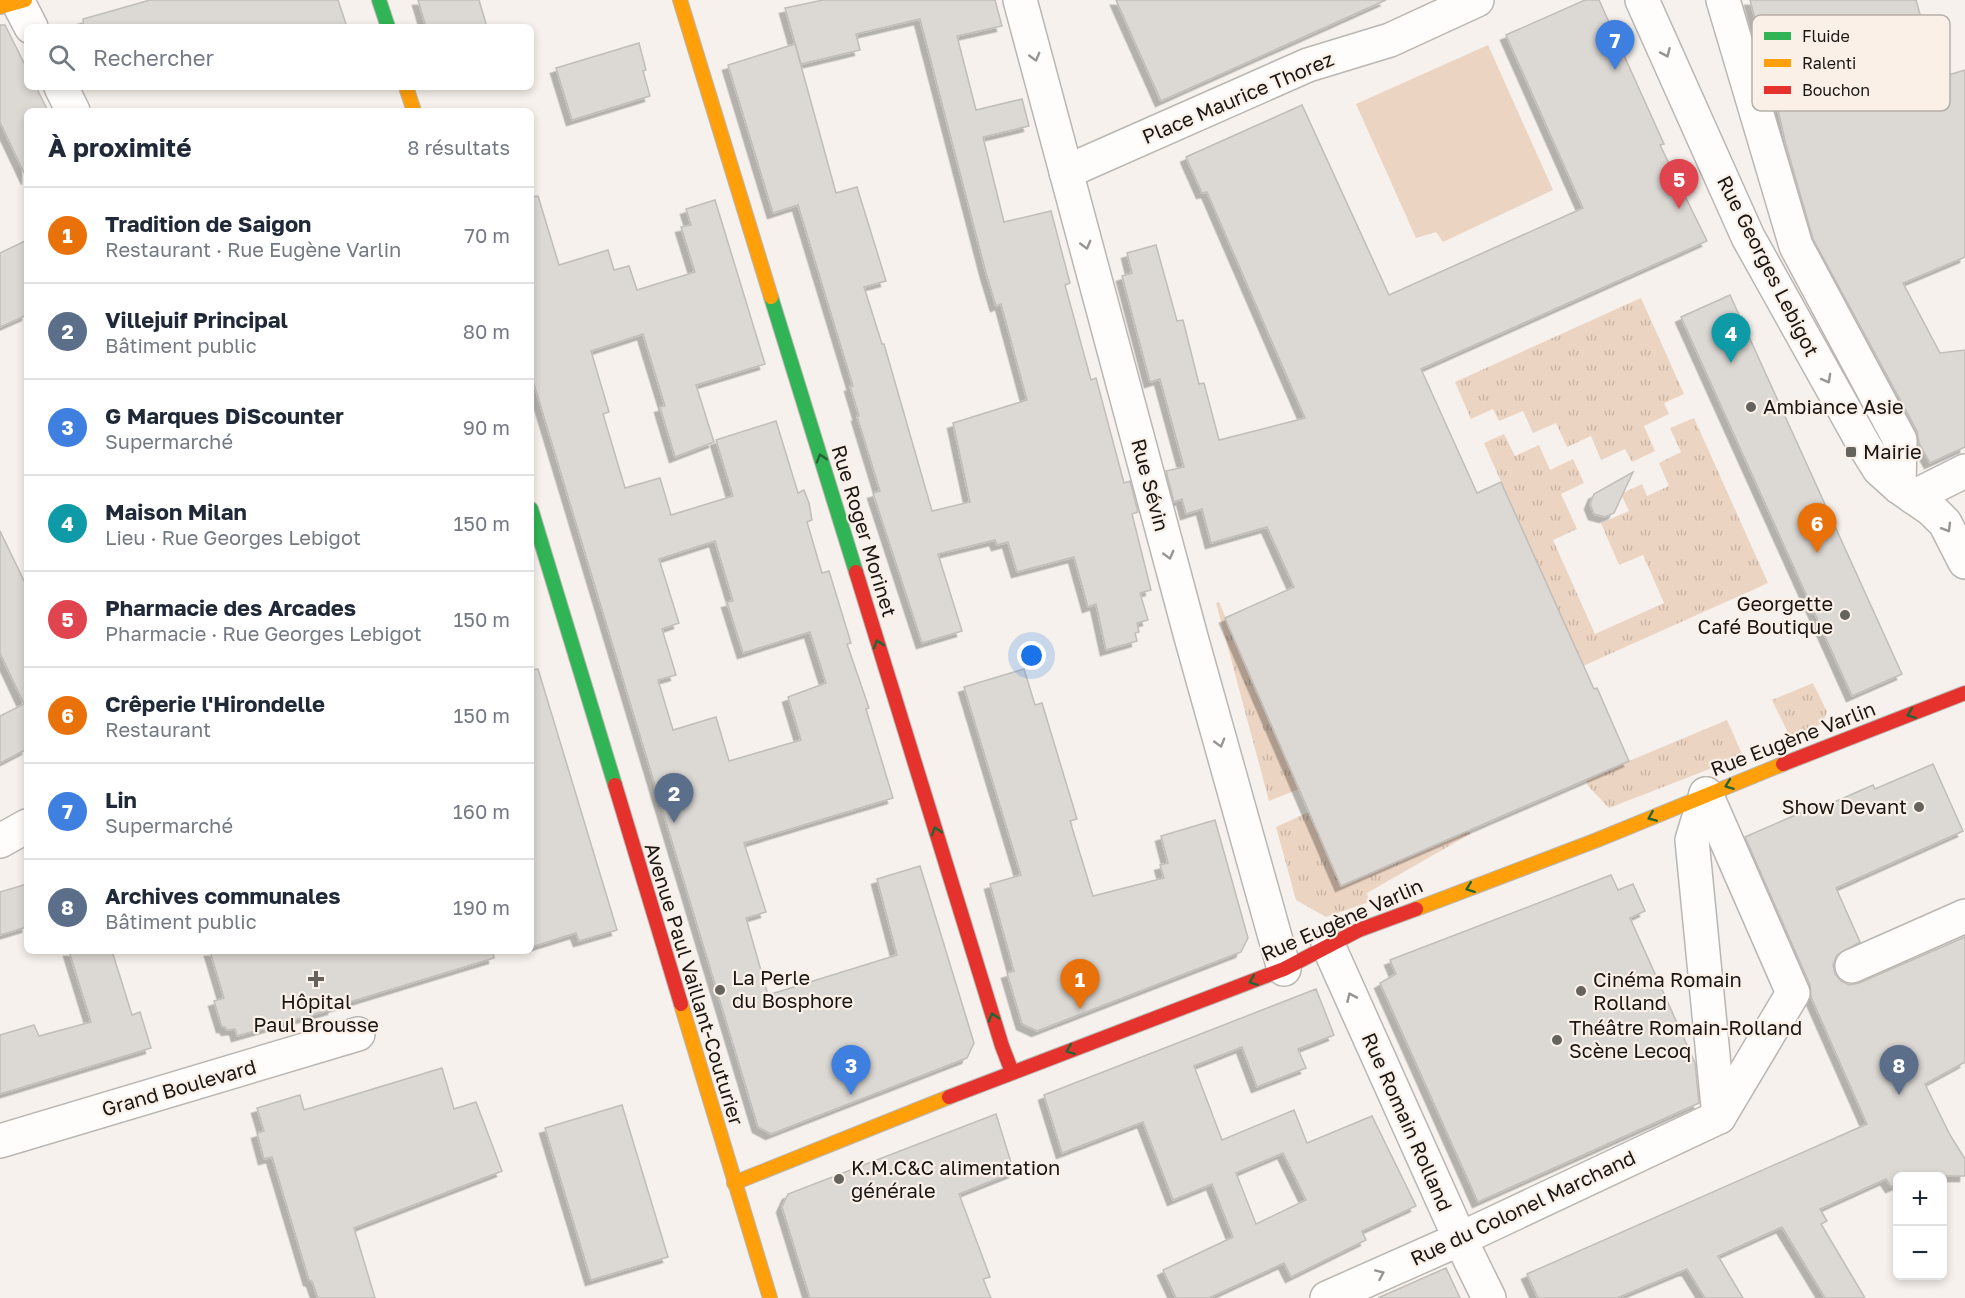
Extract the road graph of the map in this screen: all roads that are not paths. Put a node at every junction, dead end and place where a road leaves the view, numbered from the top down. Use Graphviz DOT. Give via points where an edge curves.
graph roads {
  1 [pos="379,0"];
  2 [pos="680,0"];
  3 [pos="1020,0"];
  4 [pos="1478,0"];
  5 [pos="1642,0"];
  6 [pos="1723,0"];
  7 [pos="387,24"];
  8 [pos="62,90"];
  9 [pos="407,90"];
  10 [pos="1752,98"];
  11 [pos="72,108"];
  12 [pos="413,108"];
  13 [pos="1756,111"];
  14 [pos="1066,172"];
  15 [pos="1965,471"];
  16 [pos="1906,492"];
  17 [pos="536,544"];
  18 [pos="1965,562"];
  19 [pos="1965,693"];
  20 [pos="1706,794"];
  21 [pos="24,828"];
  22 [pos="0,841"];
  23 [pos="1965,916"];
  24 [pos="1328,945"];
  25 [pos="1852,966"];
  26 [pos="1284,969"];
  27 [pos="358,1034"];
  28 [pos="1012,1072"];
  29 [pos="1719,1118"];
  30 [pos="0,1141"];
  31 [pos="735,1183"];
  32 [pos="1460,1239"];
  33 [pos="770,1298"];
  34 [pos="1327,1298"];
  35 [pos="1489,1298"];
  1 -- 7 [label="street"];
  28 -- 2 [label="street, Rue Roger Morinet, one-way"];
  3 -- 14 [label="street, Rue Sévin, one-way"];
  4 -- 14 [label="street, Place Maurice Thorez" via="1390,40 1308,65"];
  5 -- 16 [label="street, Rue Georges Lebigot, one-way" via="1748,237 1864,445 1879,469"];
  6 -- 10 [label="street, Rue Georges Lebigot"];
  8 -- 11 [label="street"];
  9 -- 12 [label="street"];
  13 -- 16 [label="street, Rue Georges Lebigot" via="1796,246 1900,440"];
  14 -- 26 [label="street, Rue Sévin, one-way"];
  15 -- 16 [label="street"];
  16 -- 18 [label="street, Rue Georges Lebigot, one-way" via="1945,523"];
  17 -- 31 [label="street, Avenue Paul Vaillant-Couturier"];
  19 -- 20 [label="street, Rue Eugène Varlin, one-way"];
  20 -- 24 [label="street, Rue Eugène Varlin, one-way"];
  20 -- 29 [label="street" via="1692,840"];
  20 -- 29 [label="street" via="1800,990"];
  21 -- 22 [label="street"];
  23 -- 25 [label="street"];
  24 -- 26 [label="street, Rue Eugène Varlin"];
  32 -- 24 [label="street, Rue Romain Rolland, one-way"];
  26 -- 28 [label="street, Rue Eugène Varlin, one-way"];
  27 -- 30 [label="street, Grand Boulevard"];
  28 -- 31 [label="street, Rue Eugène Varlin"];
  29 -- 32 [label="street, Rue du Colonel Marchand"];
  31 -- 33 [label="street, Avenue Paul Vaillant-Couturier"];
  34 -- 32 [label="street, Rue du Colonel Marchand, one-way"];
  32 -- 35 [label="street, Rue Romain Rolland"];
}
